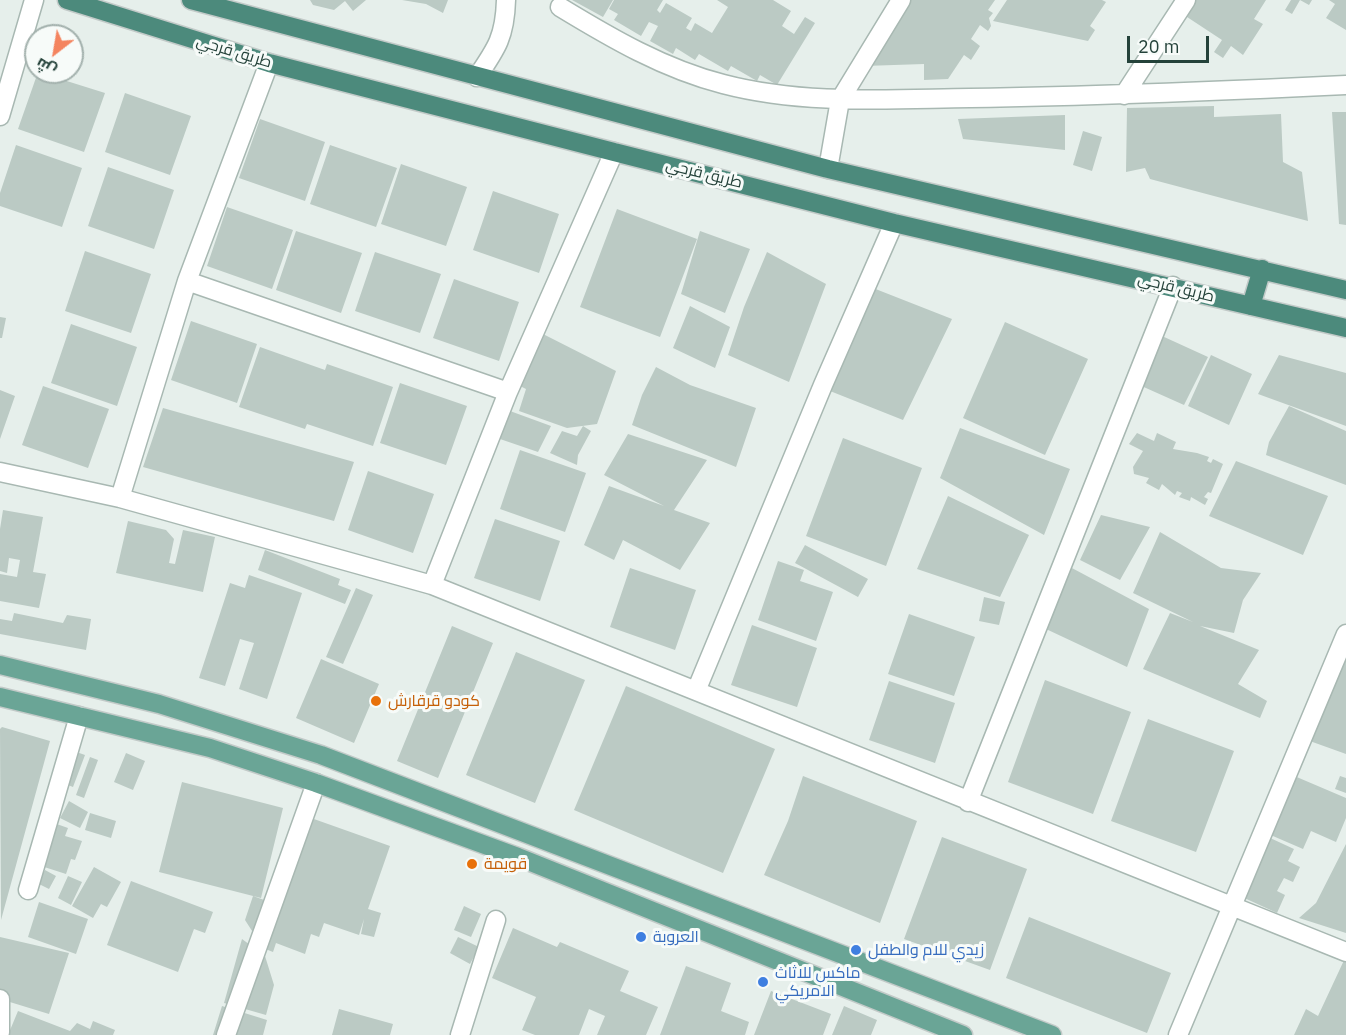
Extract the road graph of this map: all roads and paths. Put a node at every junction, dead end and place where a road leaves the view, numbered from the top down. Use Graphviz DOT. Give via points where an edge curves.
graph roads {
  1 [pos="34,0"];
  2 [pos="67,0"];
  3 [pos="190,0"];
  4 [pos="506,0"];
  5 [pos="901,0"];
  6 [pos="1186,0"];
  7 [pos="557,2"];
  8 [pos="269,63"];
  9 [pos="477,77"];
  10 [pos="1346,85"];
  11 [pos="1124,95"];
  12 [pos="840,100"];
  13 [pos="0,116"];
  14 [pos="614,152"];
  15 [pos="828,169"];
  16 [pos="894,223"];
  17 [pos="1262,269"];
  18 [pos="187,282"];
  19 [pos="1173,286"];
  20 [pos="1346,290"];
  21 [pos="1251,306"];
  22 [pos="1346,328"];
  23 [pos="508,392"];
  24 [pos="0,472"];
  25 [pos="120,498"];
  26 [pos="432,585"];
  27 [pos="1346,634"];
  28 [pos="0,665"];
  29 [pos="696,691"];
  30 [pos="0,697"];
  31 [pos="79,716"];
  32 [pos="316,783"];
  33 [pos="968,802"];
  34 [pos="28,890"];
  35 [pos="1232,905"];
  36 [pos="496,921"];
  37 [pos="1346,952"];
  38 [pos="0,999"];
  39 [pos="0,1032"];
  40 [pos="226,1035"];
  41 [pos="460,1035"];
  42 [pos="963,1035"];
  43 [pos="1052,1035"];
  44 [pos="1178,1035"];
  1 -- 13 [label="street"];
  2 -- 8 [label="highway, طريق قرجي"];
  3 -- 9 [label="highway"];
  4 -- 9 [label="street" via="505,27 498,47"];
  5 -- 12 [label="street"];
  6 -- 11 [label="street"];
  7 -- 12 [label="street" via="626,47 722,84 765,93"];
  8 -- 14 [label="highway, طريق قرجي"];
  8 -- 18 [label="street"];
  9 -- 15 [label="highway"];
  10 -- 11 [label="street"];
  11 -- 12 [label="street"];
  12 -- 15 [label="street"];
  14 -- 16 [label="highway, طريق قرجي"];
  14 -- 23 [label="street"];
  15 -- 17 [label="highway"];
  16 -- 19 [label="highway, طريق قرجي"];
  16 -- 29 [label="street"];
  17 -- 20 [label="highway"];
  17 -- 21 [label="highway"];
  18 -- 23 [label="street"];
  18 -- 25 [label="street"];
  19 -- 21 [label="highway, طريق قرجي"];
  19 -- 33 [label="street"];
  21 -- 22 [label="highway, طريق قرجي"];
  23 -- 26 [label="street"];
  24 -- 25 [label="street"];
  25 -- 26 [label="street"];
  26 -- 29 [label="street"];
  27 -- 35 [label="street"];
  28 -- 43 [label="main road" via="159,704 321,755"];
  29 -- 33 [label="street"];
  30 -- 31 [label="main road"];
  31 -- 32 [label="main road" via="210,748"];
  31 -- 34 [label="street"];
  32 -- 40 [label="street"];
  32 -- 42 [label="main road" via="518,857"];
  33 -- 35 [label="street"];
  35 -- 37 [label="street"];
  35 -- 44 [label="street"];
  36 -- 41 [label="street"];
  38 -- 39 [label="street"];
}
